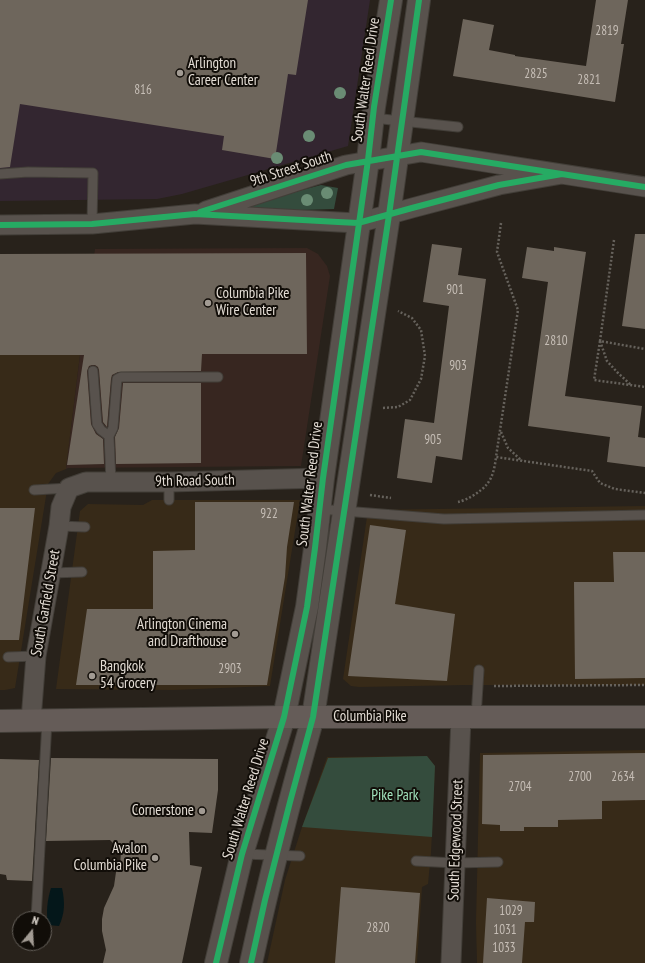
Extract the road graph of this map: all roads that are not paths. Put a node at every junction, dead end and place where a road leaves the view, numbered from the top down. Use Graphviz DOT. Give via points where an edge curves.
graph roads {
  1 [pos="391,0"];
  2 [pos="419,0"];
  3 [pos="373,118"];
  4 [pos="402,121"];
  5 [pos="458,127"];
  6 [pos="397,156"];
  7 [pos="368,160"];
  8 [pos="0,174"];
  9 [pos="562,174"];
  10 [pos="645,187"];
  11 [pos="195,214"];
  12 [pos="389,215"];
  13 [pos="358,223"];
  14 [pos="92,224"];
  15 [pos="0,225"];
  16 [pos="93,371"];
  17 [pos="218,377"];
  18 [pos="108,436"];
  19 [pos="323,478"];
  20 [pos="111,482"];
  21 [pos="69,488"];
  22 [pos="34,490"];
  23 [pos="319,509"];
  24 [pos="344,511"];
  25 [pos="645,515"];
  26 [pos="59,526"];
  27 [pos="85,526"];
  28 [pos="82,572"];
  29 [pos="51,573"];
  30 [pos="36,656"];
  31 [pos="8,657"];
  32 [pos="479,670"];
  33 [pos="284,717"];
  34 [pos="313,717"];
  35 [pos="645,717"];
  36 [pos="468,718"];
  37 [pos="39,720"];
  38 [pos="0,721"];
  39 [pos="242,854"];
  40 [pos="276,855"];
  41 [pos="300,856"];
  42 [pos="416,861"];
  43 [pos="498,862"];
  44 [pos="455,863"];
  45 [pos="36,911"];
  46 [pos="216,963"];
  47 [pos="251,963"];
  48 [pos="451,963"];
  1 -- 3 [label="street, South Walter Reed Drive"];
  2 -- 4 [label="street"];
  3 -- 4 [label="lane"];
  3 -- 7 [label="street, South Walter Reed Drive"];
  4 -- 5 [label="lane"];
  4 -- 6 [label="street"];
  6 -- 7 [label="street, 9th Street South"];
  6 -- 9 [label="street, 9th Street South" via="420,152"];
  6 -- 12 [label="street"];
  7 -- 11 [label="street, 9th Street South"];
  7 -- 13 [label="street, South Walter Reed Drive"];
  8 -- 14 [label="lane" via="93,173"];
  9 -- 10 [label="street, 9th Street South"];
  9 -- 12 [label="street, 9th Street South" via="499,185"];
  11 -- 13 [label="street, 9th Street South"];
  11 -- 14 [label="street, 9th Street South"];
  12 -- 13 [label="street, 9th Street South"];
  12 -- 24 [label="street"];
  13 -- 19 [label="street, South Walter Reed Drive"];
  14 -- 15 [label="street, 9th Street South"];
  16 -- 18 [label="lane" via="97,424"];
  17 -- 18 [label="lane" via="120,377 117,379 112,428"];
  18 -- 20 [label="lane"];
  19 -- 20 [label="street, 9th Road South" via="169,491"];
  19 -- 23 [label="street, South Walter Reed Drive"];
  20 -- 21 [label="street, 9th Road South" via="86,482"];
  21 -- 22 [label="lane"];
  21 -- 26 [label="street, South Garfield Street" via="61,507"];
  23 -- 24 [label="lane"];
  23 -- 33 [label="street, South Walter Reed Drive" via="307,607"];
  24 -- 25 [label="lane" via="444,519"];
  24 -- 34 [label="street"];
  26 -- 27 [label="lane"];
  26 -- 29 [label="street, South Garfield Street"];
  28 -- 29 [label="lane"];
  29 -- 30 [label="street, South Garfield Street"];
  30 -- 31 [label="lane"];
  30 -- 37 [label="street, South Garfield Street"];
  32 -- 36 [label="lane"];
  33 -- 34 [label="main road, Columbia Pike"];
  33 -- 37 [label="main road, Columbia Pike"];
  33 -- 39 [label="street, South Walter Reed Drive"];
  34 -- 36 [label="main road, Columbia Pike"];
  34 -- 40 [label="street"];
  35 -- 36 [label="main road, Columbia Pike"];
  36 -- 44 [label="street, South Edgewood Street"];
  37 -- 38 [label="main road, Columbia Pike"];
  37 -- 45 [label="lane"];
  39 -- 40 [label="lane"];
  39 -- 46 [label="street, South Walter Reed Drive"];
  40 -- 41 [label="lane"];
  40 -- 47 [label="street"];
  42 -- 44 [label="lane"];
  43 -- 44 [label="lane"];
  44 -- 48 [label="street, South Edgewood Street"];
}
